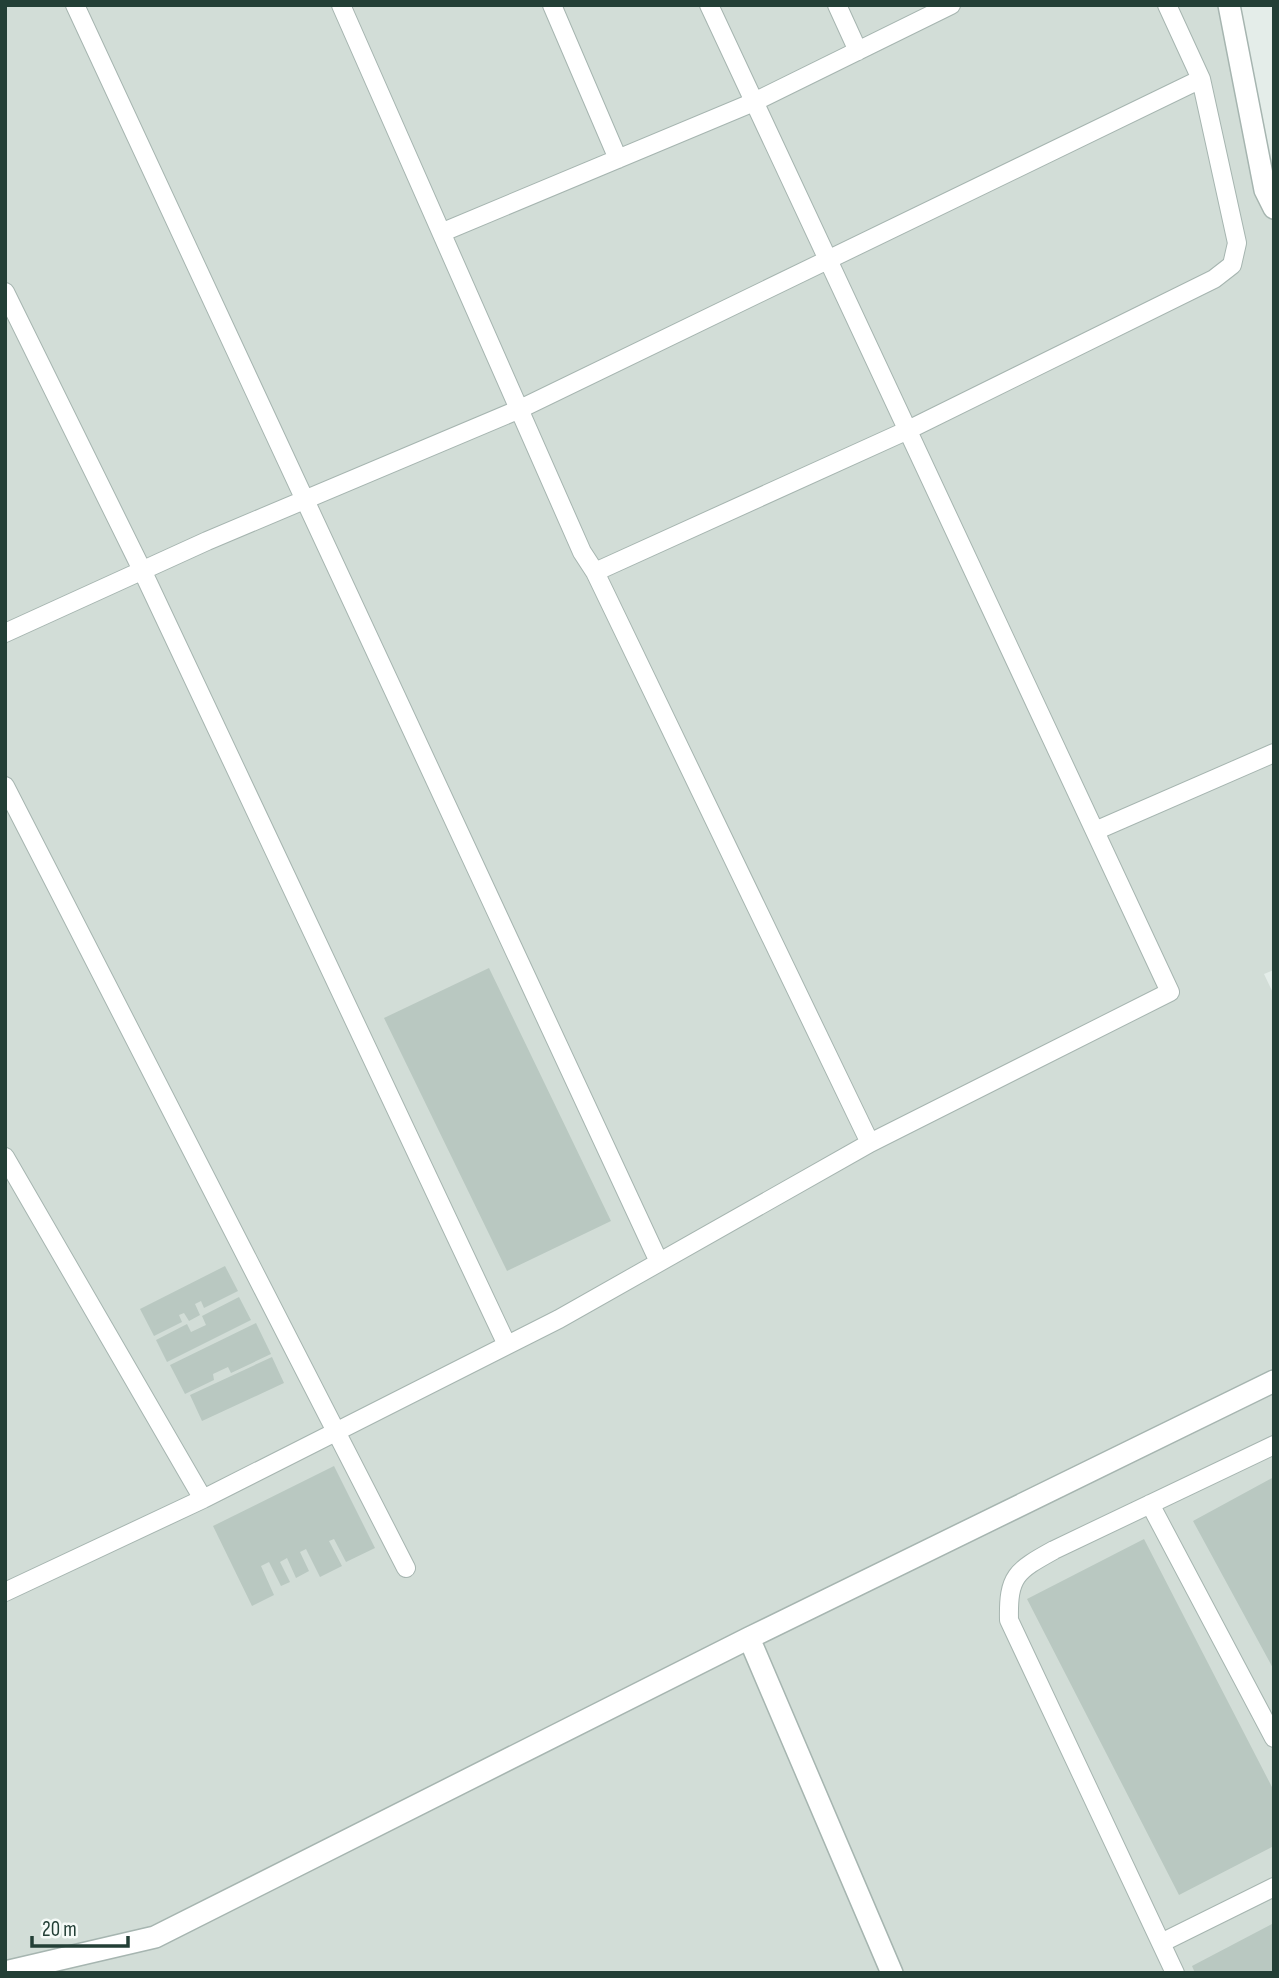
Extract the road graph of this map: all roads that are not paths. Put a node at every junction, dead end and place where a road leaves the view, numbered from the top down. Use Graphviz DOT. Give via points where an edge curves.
graph roads {
  1 [pos="75,5"];
  2 [pos="341,5"];
  3 [pos="552,5"];
  4 [pos="709,5"];
  5 [pos="837,5"];
  6 [pos="951,5"];
  7 [pos="1167,5"];
  8 [pos="1229,5"];
  9 [pos="858,51"];
  10 [pos="1201,79"];
  11 [pos="754,102"];
  12 [pos="618,159"];
  13 [pos="1274,208"];
  14 [pos="443,232"];
  15 [pos="827,259"];
  16 [pos="5,292"];
  17 [pos="520,409"];
  18 [pos="908,430"];
  19 [pos="303,500"];
  20 [pos="142,570"];
  21 [pos="595,572"];
  22 [pos="5,633"];
  23 [pos="1274,753"];
  24 [pos="5,786"];
  25 [pos="1095,831"];
  26 [pos="870,1143"];
  27 [pos="5,1157"];
  28 [pos="659,1262"];
  29 [pos="507,1345"];
  30 [pos="1274,1381"];
  31 [pos="335,1432"];
  32 [pos="1274,1445"];
  33 [pos="203,1499"];
  34 [pos="1150,1504"];
  35 [pos="406,1568"];
  36 [pos="5,1592"];
  37 [pos="749,1638"];
  38 [pos="1274,1738"];
  39 [pos="1274,1886"];
  40 [pos="1161,1943"];
  41 [pos="5,1972"];
  42 [pos="892,1973"];
  43 [pos="1175,1973"];
  1 -- 19 [label="lane"];
  2 -- 14 [label="lane"];
  3 -- 12 [label="lane"];
  4 -- 11 [label="lane"];
  5 -- 9 [label="lane"];
  6 -- 9 [label="lane"];
  7 -- 10 [label="lane"];
  8 -- 13 [label="street" via="1265,190"];
  9 -- 11 [label="lane"];
  10 -- 15 [label="lane"];
  10 -- 18 [label="lane" via="1237,243 1232,265 1214,279"];
  11 -- 12 [label="lane"];
  11 -- 15 [label="lane"];
  12 -- 14 [label="lane"];
  14 -- 17 [label="lane"];
  15 -- 17 [label="lane"];
  15 -- 18 [label="lane"];
  16 -- 20 [label="lane"];
  17 -- 19 [label="lane"];
  17 -- 21 [label="lane"];
  18 -- 21 [label="lane"];
  18 -- 25 [label="lane"];
  19 -- 20 [label="lane"];
  19 -- 28 [label="lane"];
  20 -- 22 [label="lane"];
  20 -- 29 [label="lane"];
  21 -- 26 [label="lane"];
  23 -- 25 [label="lane"];
  24 -- 31 [label="lane"];
  25 -- 26 [label="lane" via="1170,992"];
  26 -- 28 [label="lane"];
  27 -- 33 [label="lane"];
  28 -- 29 [label="lane"];
  29 -- 31 [label="lane"];
  30 -- 37 [label="street"];
  31 -- 33 [label="lane"];
  31 -- 35 [label="lane"];
  32 -- 34 [label="lane"];
  33 -- 36 [label="lane"];
  34 -- 38 [label="lane"];
  34 -- 40 [label="lane" via="1025,1566 1008,1590 1009,1620"];
  37 -- 41 [label="street" via="155,1937"];
  37 -- 42 [label="street"];
  39 -- 40 [label="lane"];
  40 -- 43 [label="lane"];
}
